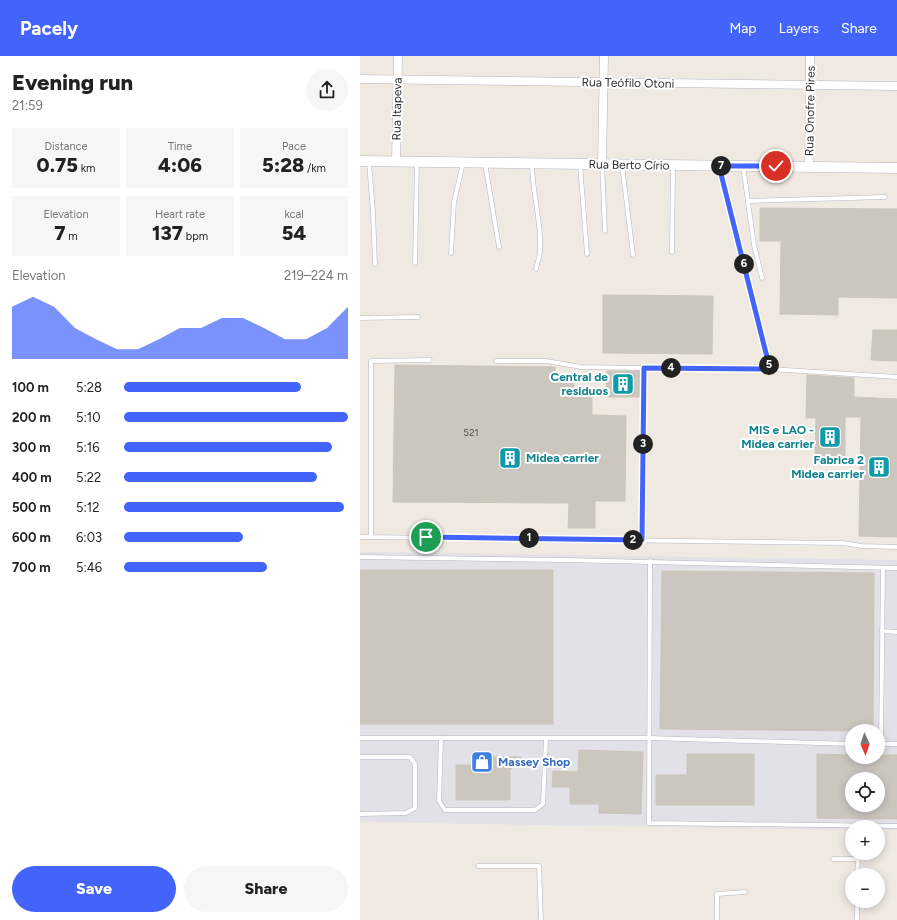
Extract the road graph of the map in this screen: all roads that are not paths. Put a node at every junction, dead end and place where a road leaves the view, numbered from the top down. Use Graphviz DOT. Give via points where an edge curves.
graph roads {
  1 [pos="398,56"];
  2 [pos="604,56"];
  3 [pos="810,56"];
  4 [pos="360,79"];
  5 [pos="398,79"];
  6 [pos="603,82"];
  7 [pos="810,85"];
  8 [pos="897,86"];
  9 [pos="364,161"];
  10 [pos="396,162"];
  11 [pos="416,162"];
  12 [pos="463,163"];
  13 [pos="485,163"];
  14 [pos="532,163"];
  15 [pos="580,164"];
  16 [pos="602,164"];
  17 [pos="622,165"];
  18 [pos="673,165"];
  19 [pos="719,166"];
  20 [pos="743,166"];
  21 [pos="809,167"];
  22 [pos="897,168"];
  23 [pos="885,197"];
  24 [pos="748,201"];
  25 [pos="605,231"];
  26 [pos="499,247"];
  27 [pos="672,252"];
  28 [pos="451,253"];
  29 [pos="587,254"];
  30 [pos="633,255"];
  31 [pos="415,263"];
  32 [pos="375,264"];
  33 [pos="536,269"];
  34 [pos="762,278"];
  35 [pos="418,317"];
  36 [pos="360,318"];
  37 [pos="430,360"];
  38 [pos="496,361"];
  39 [pos="644,368"];
  40 [pos="770,369"];
  41 [pos="897,377"];
  42 [pos="372,536"];
  43 [pos="360,537"];
  44 [pos="642,540"];
  45 [pos="897,547"];
  46 [pos="360,557"];
  47 [pos="650,561"];
  48 [pos="883,568"];
  49 [pos="897,568"];
  50 [pos="882,631"];
  51 [pos="897,632"];
  52 [pos="880,724"];
  53 [pos="360,738"];
  54 [pos="441,738"];
  55 [pos="649,738"];
  56 [pos="546,739"];
  57 [pos="845,744"];
  58 [pos="885,744"];
  59 [pos="897,744"];
  60 [pos="360,757"];
  61 [pos="360,814"];
  62 [pos="897,826"];
  63 [pos="833,859"];
  64 [pos="478,866"];
  65 [pos="857,868"];
  66 [pos="745,892"];
  67 [pos="857,908"];
  68 [pos="540,920"];
  69 [pos="717,920"];
  70 [pos="857,920"];
  1 -- 5 [label="street, Rua Itapeva"];
  2 -- 6 [label="street"];
  3 -- 7 [label="street, Rua Onofre Pires"];
  4 -- 5 [label="street, Rua Teófilo Otoni"];
  5 -- 6 [label="street, Rua Teófilo Otoni"];
  5 -- 10 [label="street, Rua Itapeva"];
  6 -- 7 [label="street, Rua Teófilo Otoni"];
  6 -- 16 [label="street"];
  7 -- 8 [label="street, Rua Teófilo Otoni"];
  7 -- 21 [label="street, Rua Onofre Pires"];
  9 -- 10 [label="street, Rua Berto Círio"];
  9 -- 32 [label="lane" via="373,212"];
  10 -- 11 [label="street, Rua Berto Círio"];
  11 -- 12 [label="street, Rua Berto Círio"];
  11 -- 31 [label="lane"];
  12 -- 13 [label="street, Rua Berto Círio"];
  12 -- 28 [label="lane" via="454,202"];
  13 -- 14 [label="street, Rua Berto Círio"];
  13 -- 26 [label="lane"];
  14 -- 15 [label="street, Rua Berto Círio"];
  14 -- 33 [label="lane" via="540,238"];
  15 -- 16 [label="street, Rua Berto Círio"];
  15 -- 29 [label="lane"];
  16 -- 17 [label="street, Rua Berto Círio"];
  16 -- 25 [label="lane"];
  17 -- 18 [label="street, Rua Berto Círio"];
  17 -- 30 [label="lane"];
  18 -- 19 [label="street, Rua Berto Círio"];
  18 -- 27 [label="lane"];
  19 -- 20 [label="street, Rua Berto Círio"];
  19 -- 40 [label="lane"];
  20 -- 21 [label="street, Rua Berto Círio"];
  20 -- 24 [label="lane"];
  21 -- 22 [label="street, Rua Berto Círio"];
  23 -- 24 [label="lane"];
  24 -- 34 [label="lane"];
  35 -- 36 [label="lane"];
  37 -- 42 [label="lane" via="371,361"];
  38 -- 39 [label="lane" via="546,361 582,366"];
  39 -- 40 [label="lane"];
  39 -- 44 [label="lane"];
  40 -- 41 [label="lane"];
  42 -- 43 [label="lane"];
  42 -- 44 [label="lane"];
  44 -- 45 [label="lane" via="843,543"];
  46 -- 47 [label="lane"];
  47 -- 48 [label="lane"];
  47 -- 55 [label="lane"];
  48 -- 49 [label="lane"];
  48 -- 50 [label="lane"];
  50 -- 51 [label="lane"];
  50 -- 52 [label="lane"];
  53 -- 54 [label="lane"];
  54 -- 56 [label="lane"];
  54 -- 56 [label="lane" via="439,802 445,810 535,810 544,804"];
  55 -- 56 [label="lane"];
  55 -- 57 [label="lane"];
  55 -- 62 [label="lane" via="649,823"];
  58 -- 59 [label="lane"];
  60 -- 61 [label="lane" via="410,757 415,764 415,808 406,813"];
  63 -- 65 [label="lane" via="858,859"];
  64 -- 68 [label="lane" via="539,866"];
  66 -- 69 [label="lane" via="717,894"];
  67 -- 70 [label="lane"];
}
